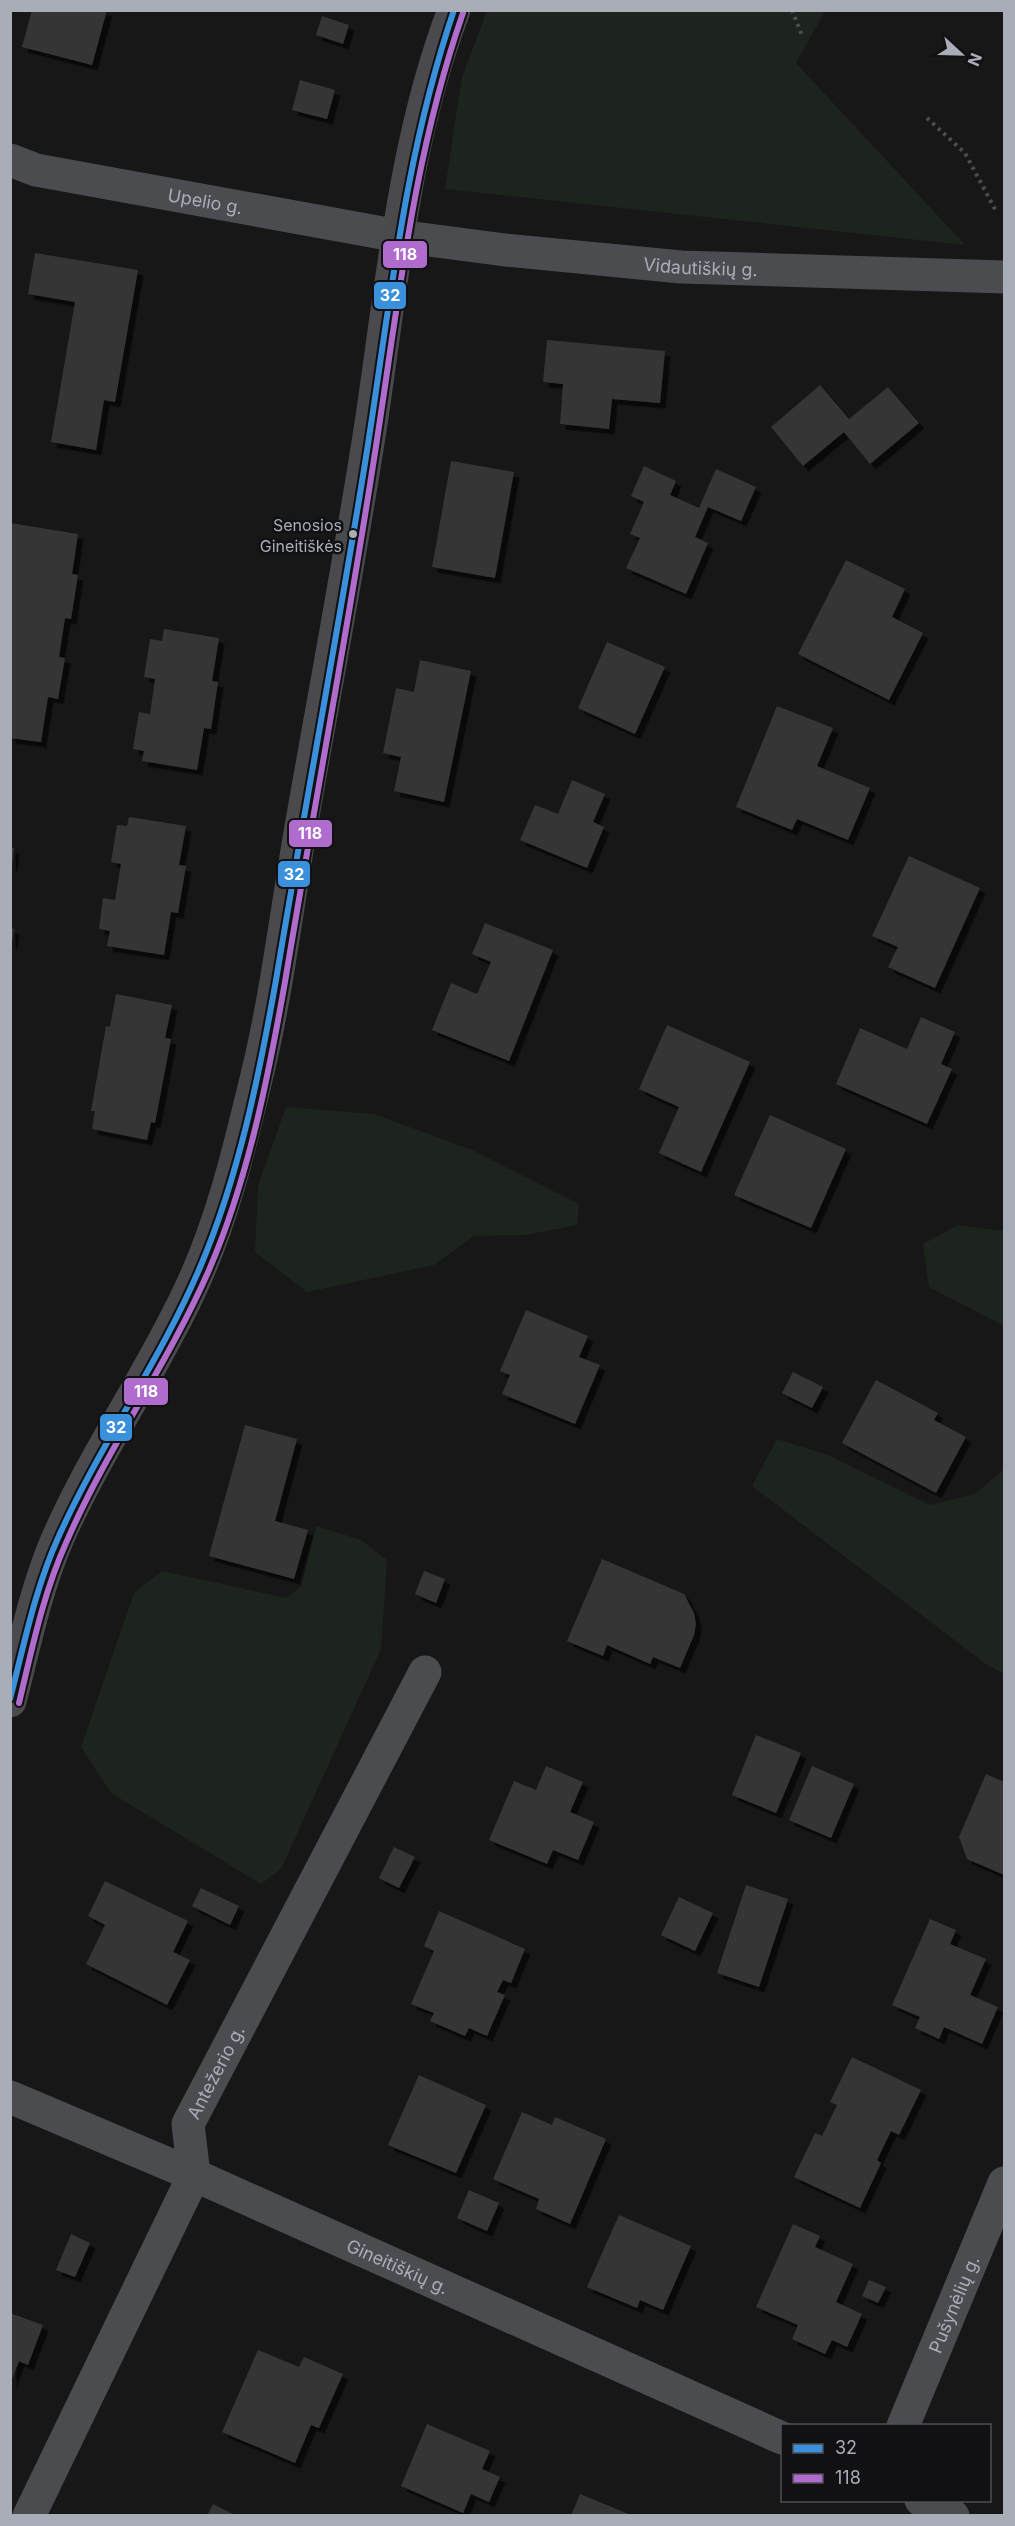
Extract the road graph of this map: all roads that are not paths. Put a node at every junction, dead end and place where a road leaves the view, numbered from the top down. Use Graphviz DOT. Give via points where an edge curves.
graph roads {
  1 [pos="454,10"];
  2 [pos="10,160"];
  3 [pos="399,236"];
  4 [pos="1005,278"];
  5 [pos="425,1672"];
  6 [pos="10,1701"];
  7 [pos="10,2097"];
  8 [pos="194,2175"];
  9 [pos="1005,2184"];
  10 [pos="904,2424"];
  11 [pos="781,2437"];
  12 [pos="925,2502"];
  13 [pos="29,2516"];
  14 [pos="953,2516"];
  1 -- 3 [label="street" via="426,92"];
  2 -- 3 [label="street, Upelio g." via="36,170"];
  3 -- 4 [label="street, Vidautiškių g." via="681,267"];
  3 -- 6 [label="street" via="362,482 264,1041 232,1176 190,1291 82,1488 55,1546 39,1588"];
  5 -- 8 [label="street, Antežerio g." via="188,2124"];
  7 -- 8 [label="street, Gineitiškių g."];
  8 -- 11 [label="street, Gineitiškių g."];
  8 -- 13 [label="street"];
  9 -- 10 [label="street, Pušynėlių g."];
  12 -- 14 [label="street"];
}
